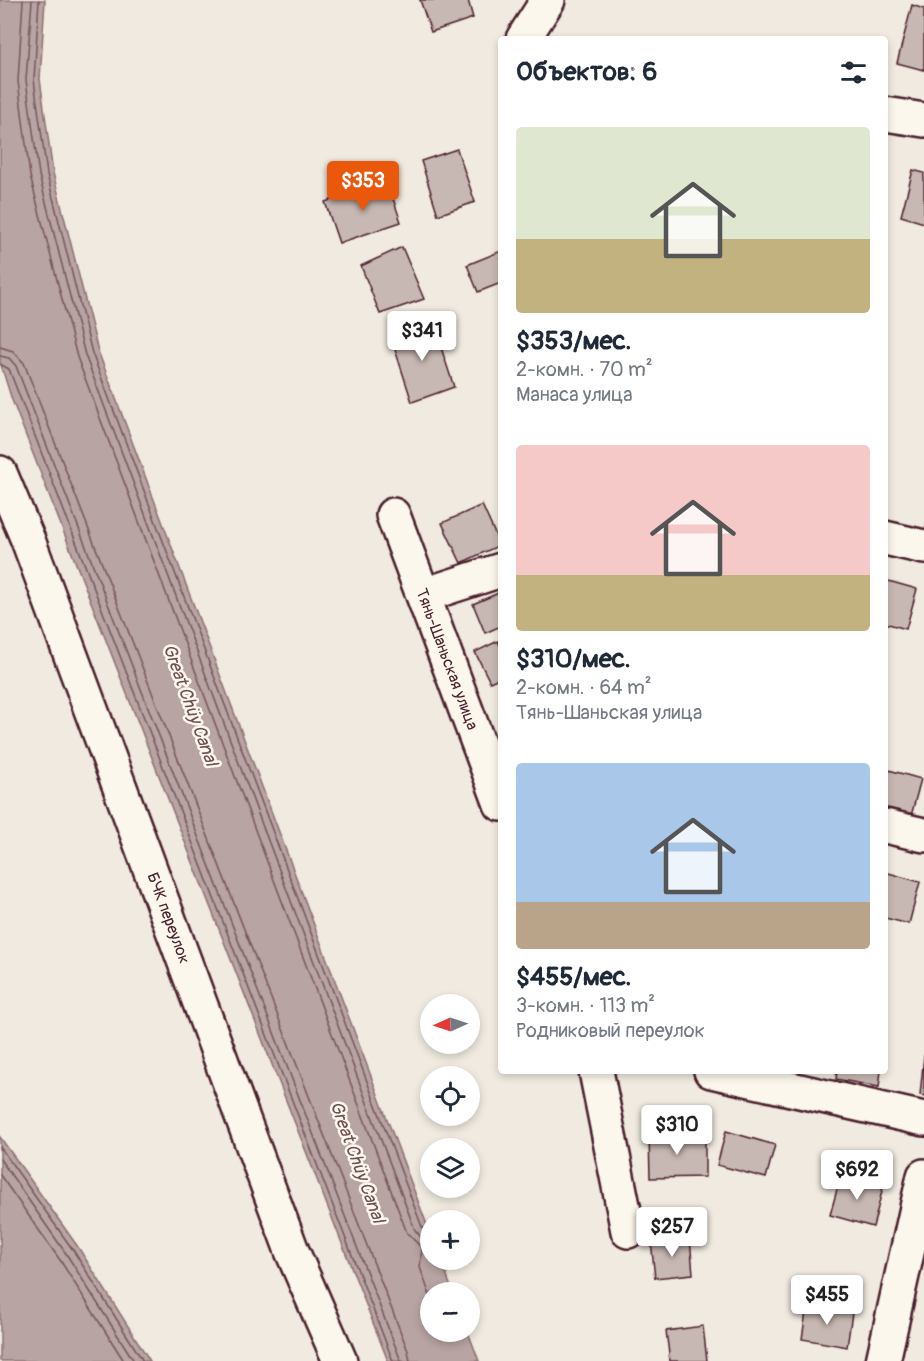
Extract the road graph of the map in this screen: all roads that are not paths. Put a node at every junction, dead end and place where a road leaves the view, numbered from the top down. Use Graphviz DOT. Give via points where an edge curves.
graph roads {
  1 [pos="548,0"];
  2 [pos="525,36"];
  3 [pos="888,114"];
  4 [pos="924,120"];
  5 [pos="0,473"];
  6 [pos="393,515"];
  7 [pos="888,539"];
  8 [pos="924,547"];
  9 [pos="498,571"];
  10 [pos="424,595"];
  11 [pos="498,796"];
  12 [pos="888,827"];
  13 [pos="924,835"];
  14 [pos="597,1074"];
  15 [pos="724,1074"];
  16 [pos="924,1119"];
  17 [pos="924,1176"];
  18 [pos="628,1231"];
  19 [pos="340,1361"];
  20 [pos="883,1361"];
  1 -- 2 [label="street"];
  3 -- 4 [label="street"];
  5 -- 19 [label="street, БЧК переулок" via="292,1251"];
  6 -- 10 [label="street, Тянь-Шаньская улица"];
  7 -- 8 [label="street"];
  9 -- 10 [label="street"];
  10 -- 11 [label="street, Тянь-Шаньская улица"];
  12 -- 13 [label="street"];
  14 -- 18 [label="street"];
  15 -- 16 [label="street"];
  17 -- 20 [label="street"];
}
